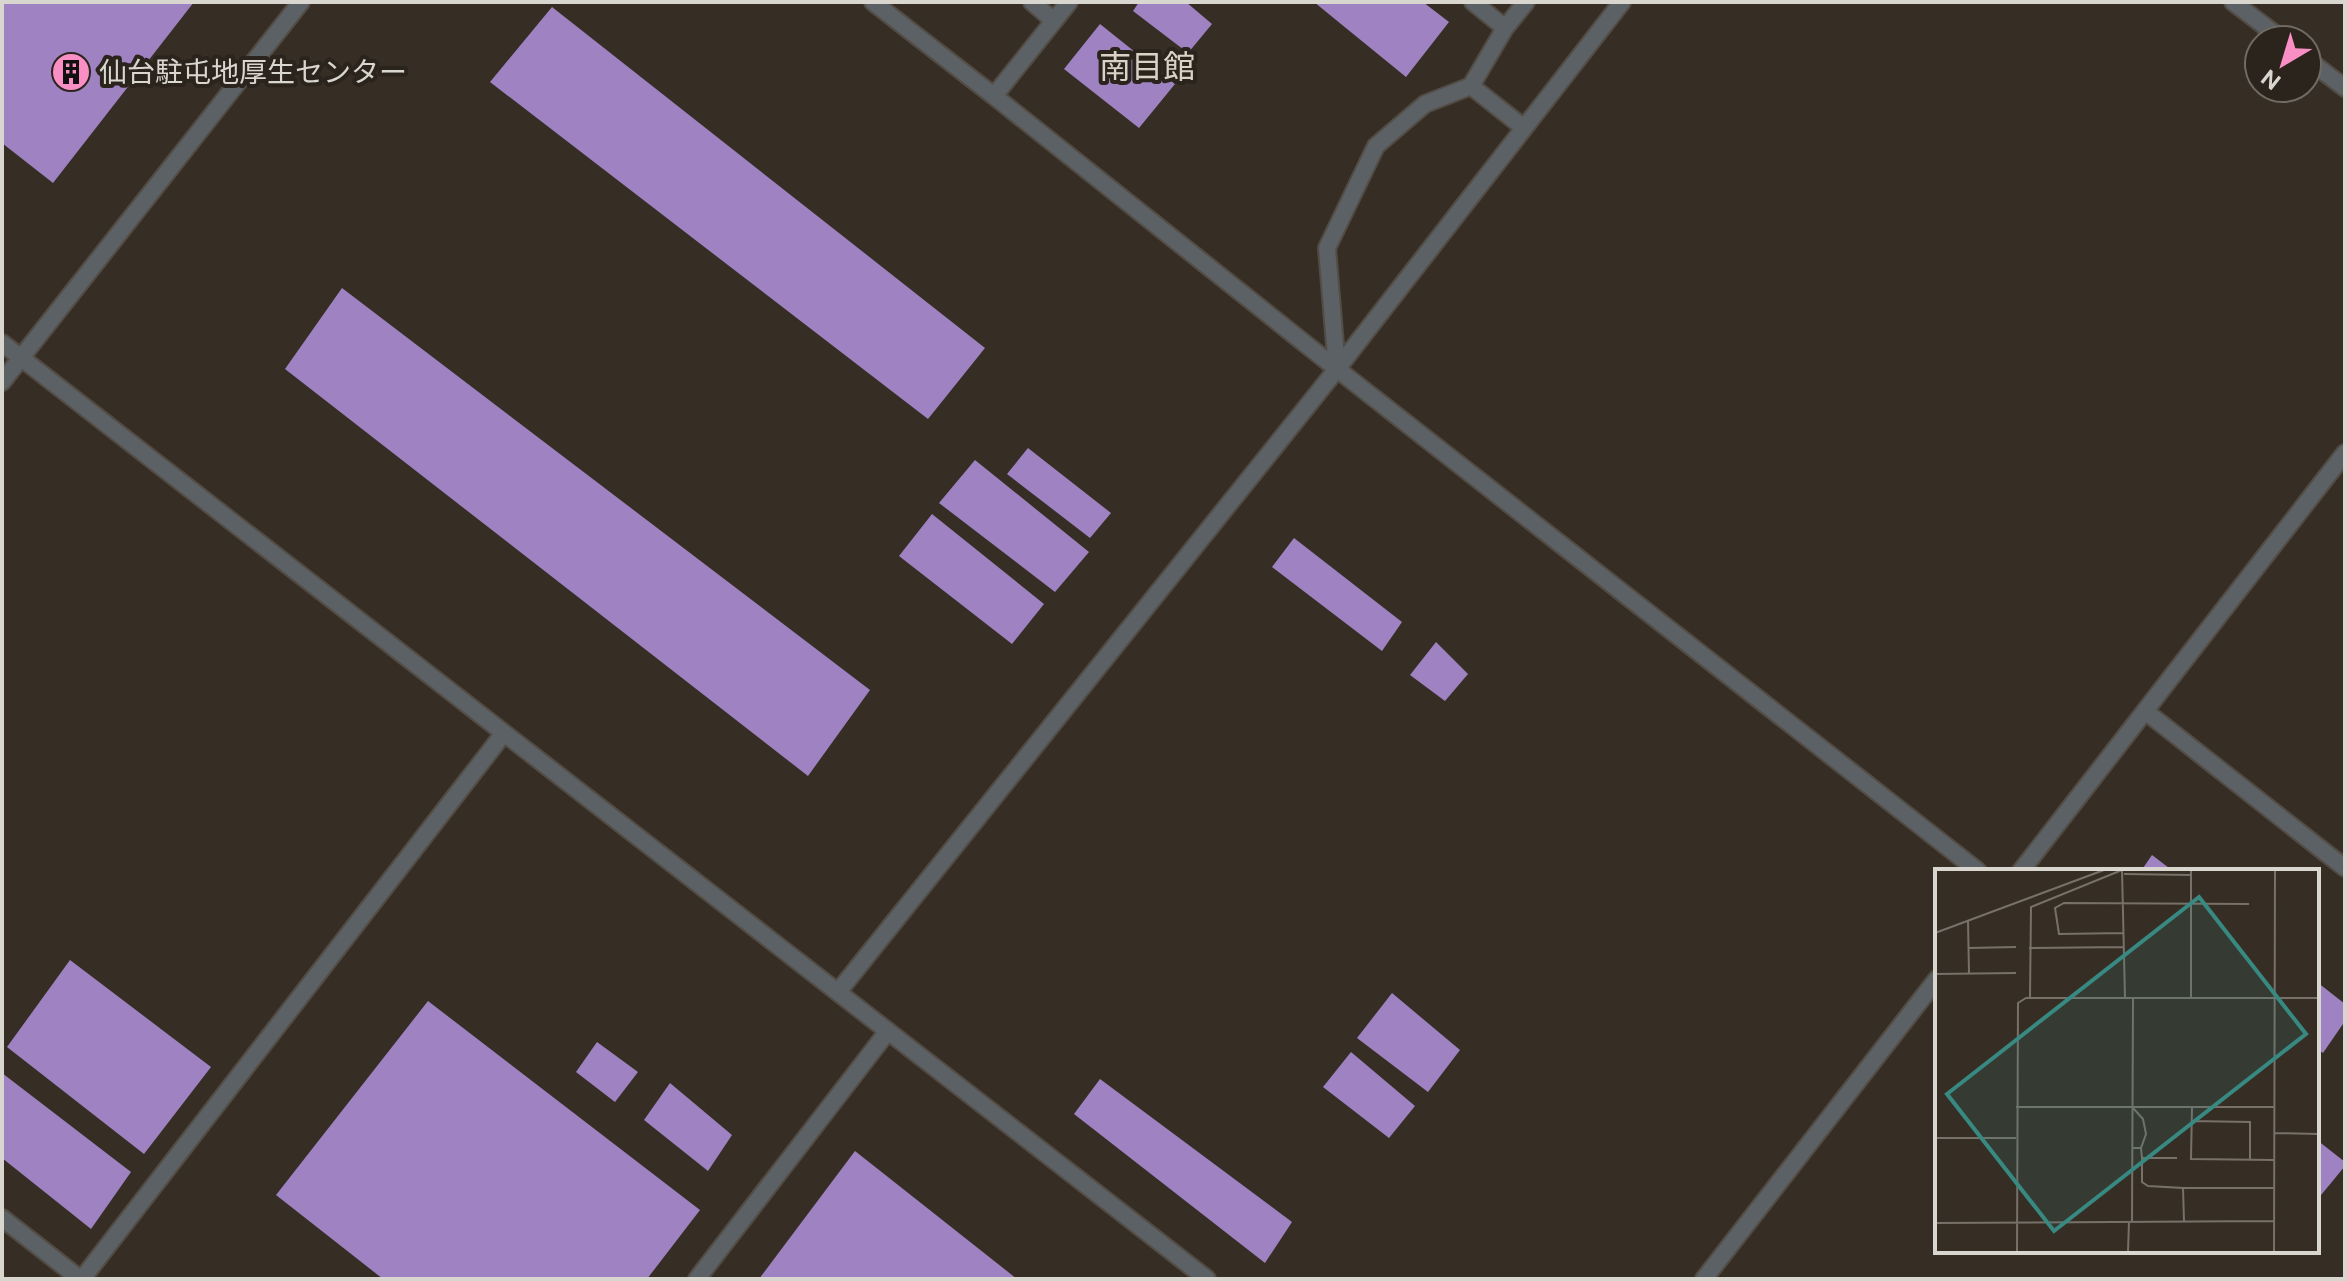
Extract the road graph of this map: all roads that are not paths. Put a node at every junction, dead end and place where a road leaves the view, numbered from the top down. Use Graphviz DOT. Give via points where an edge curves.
graph roads {
  1 [pos="301,2"];
  2 [pos="873,2"];
  3 [pos="1032,2"];
  4 [pos="1069,2"];
  5 [pos="1473,2"];
  6 [pos="1526,2"];
  7 [pos="1622,2"];
  8 [pos="2233,2"];
  9 [pos="1054,21"];
  10 [pos="2262,24"];
  11 [pos="1505,28"];
  12 [pos="2323,71"];
  13 [pos="1471,86"];
  14 [pos="2345,88"];
  15 [pos="994,96"];
  16 [pos="1524,128"];
  17 [pos="2,343"];
  18 [pos="21,358"];
  19 [pos="1337,369"];
  20 [pos="2,382"];
  21 [pos="2345,453"];
  22 [pos="2145,711"];
  23 [pos="504,733"];
  24 [pos="2345,868"];
  25 [pos="1975,869"];
  26 [pos="2023,869"];
  27 [pos="1935,982"];
  28 [pos="838,992"];
  29 [pos="888,1031"];
  30 [pos="2,1218"];
  31 [pos="81,1279"];
  32 [pos="697,1279"];
  33 [pos="1207,1279"];
  34 [pos="1704,1279"];
  1 -- 18 [label="lane"];
  2 -- 15 [label="lane"];
  3 -- 9 [label="lane"];
  4 -- 9 [label="lane"];
  5 -- 11 [label="lane"];
  6 -- 11 [label="lane"];
  7 -- 16 [label="lane"];
  8 -- 10 [label="lane"];
  9 -- 15 [label="lane"];
  11 -- 13 [label="lane"];
  12 -- 14 [label="lane"];
  13 -- 16 [label="lane"];
  13 -- 19 [label="lane" via="1425,104 1376,146 1327,248"];
  15 -- 19 [label="lane"];
  16 -- 19 [label="lane"];
  17 -- 18 [label="lane"];
  18 -- 20 [label="lane"];
  18 -- 23 [label="lane"];
  19 -- 25 [label="lane"];
  19 -- 28 [label="lane"];
  21 -- 22 [label="lane"];
  22 -- 24 [label="lane"];
  22 -- 26 [label="lane"];
  23 -- 28 [label="lane"];
  23 -- 31 [label="lane"];
  27 -- 34 [label="lane"];
  28 -- 29 [label="lane"];
  29 -- 32 [label="lane"];
  29 -- 33 [label="lane"];
  30 -- 31 [label="lane"];
}
